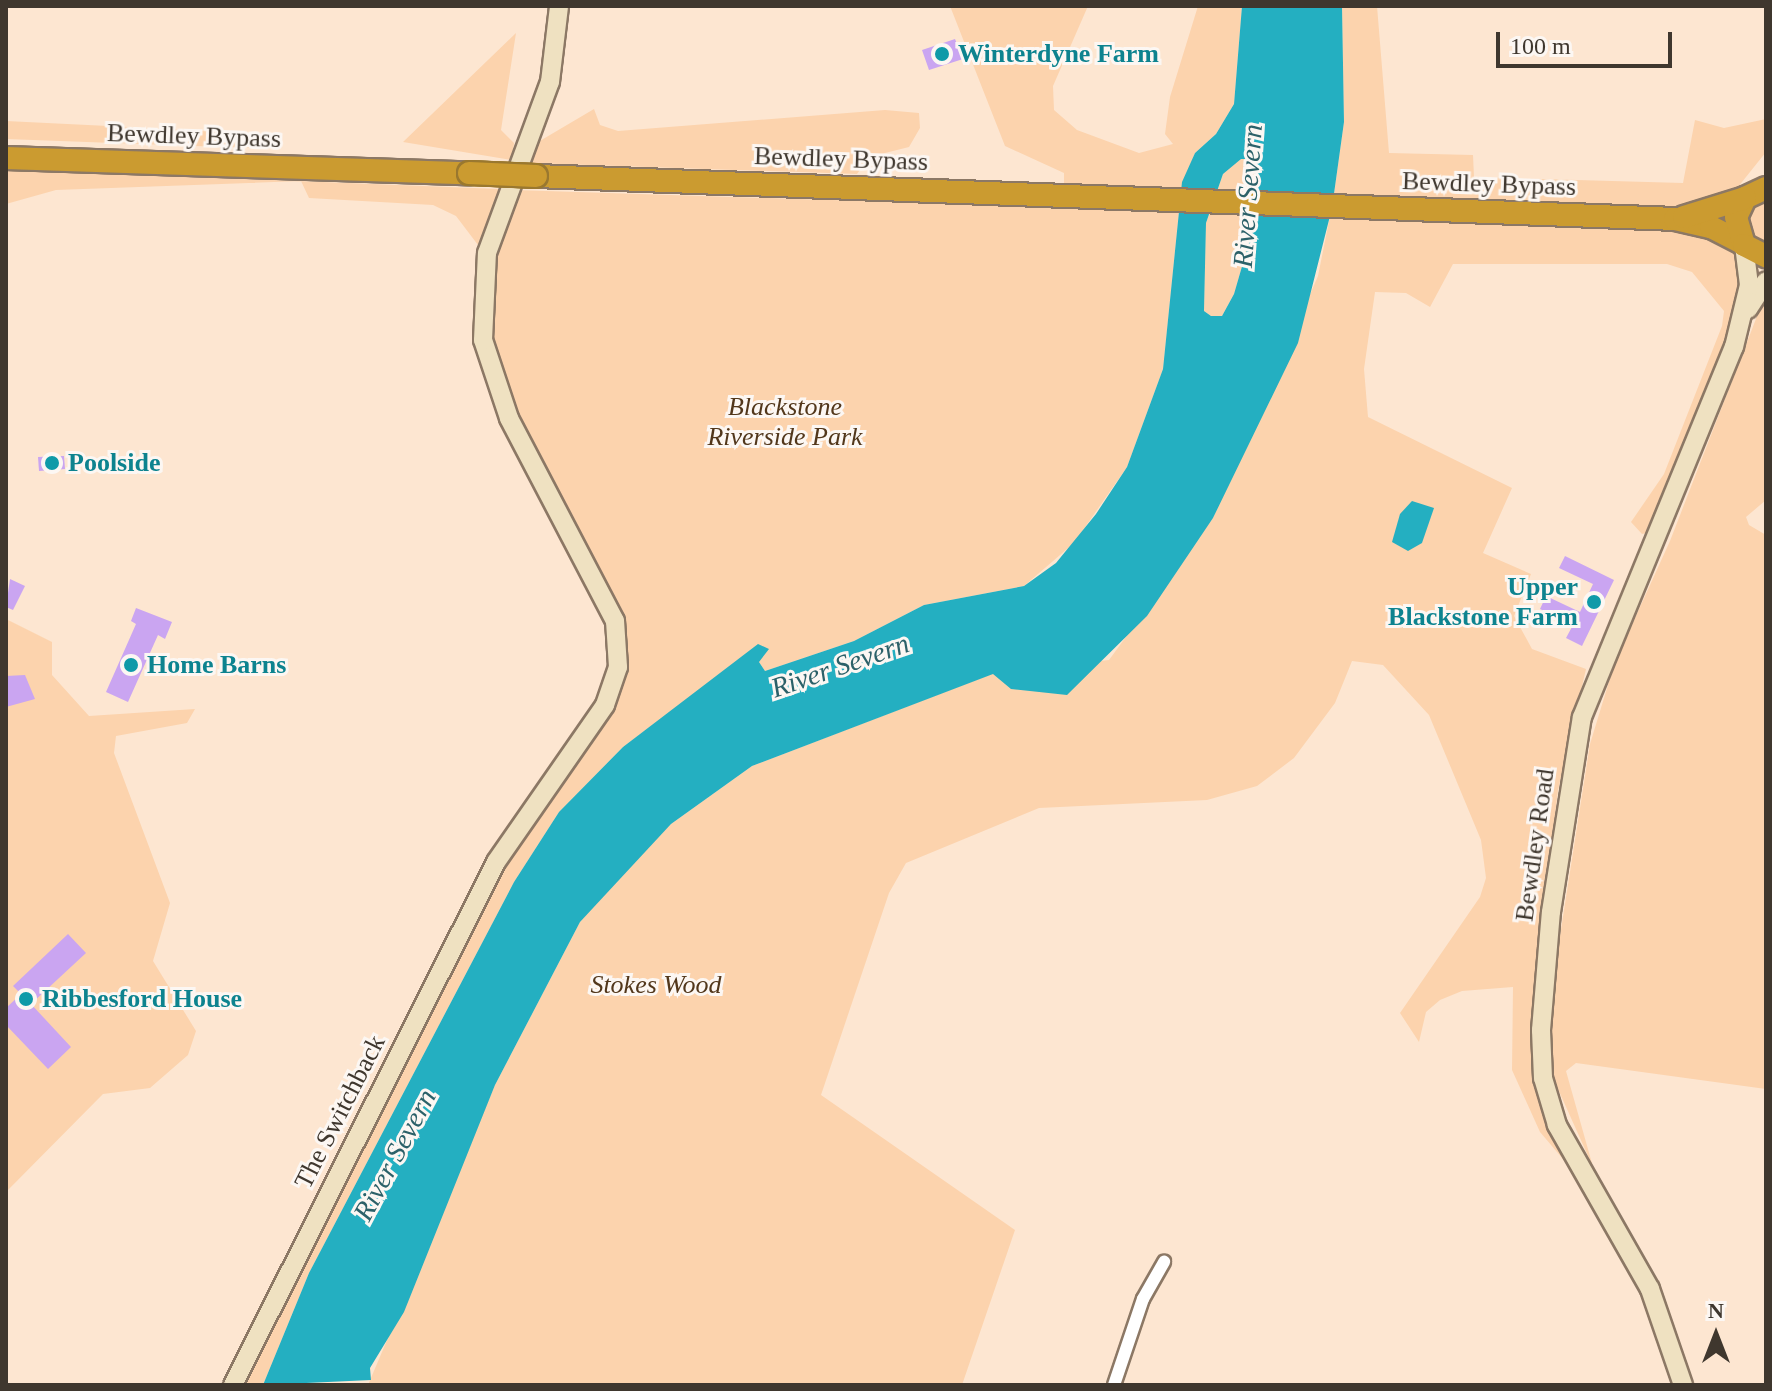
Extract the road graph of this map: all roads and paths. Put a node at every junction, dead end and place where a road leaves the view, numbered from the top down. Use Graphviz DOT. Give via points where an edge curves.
graph roads {
  1 [pos="559,6"];
  2 [pos="6,158"];
  3 [pos="1766,169"];
  4 [pos="1753,194"];
  5 [pos="1675,219"];
  6 [pos="1743,244"];
  7 [pos="1766,256"];
  8 [pos="1766,281"];
  9 [pos="1745,313"];
  10 [pos="1164,1262"];
  11 [pos="233,1385"];
  12 [pos="1114,1385"];
  13 [pos="1683,1385"];
  1 -- 11 [label="main road, The Switchback" via="550,82 487,253 483,340 509,418 615,621 618,667 605,705 496,862"];
  2 -- 5 [label="highway, Bewdley Bypass, bridge"];
  3 -- 4 [label="highway"];
  4 -- 5 [label="highway, Bewdley Bypass"];
  4 -- 6 [label="highway" via="1736,217"];
  5 -- 6 [label="highway, Bewdley Bypass" via="1711,227"];
  6 -- 7 [label="highway, Bewdley Bypass"];
  6 -- 9 [label="main road, Bewdley Road"];
  8 -- 9 [label="main road, Bewdley Road"];
  9 -- 13 [label="main road, Bewdley Road" via="1706,421 1585,705 1553,897 1541,1030 1543,1078 1557,1125 1650,1289"];
  10 -- 12 [label="street" via="1143,1299"];
}
